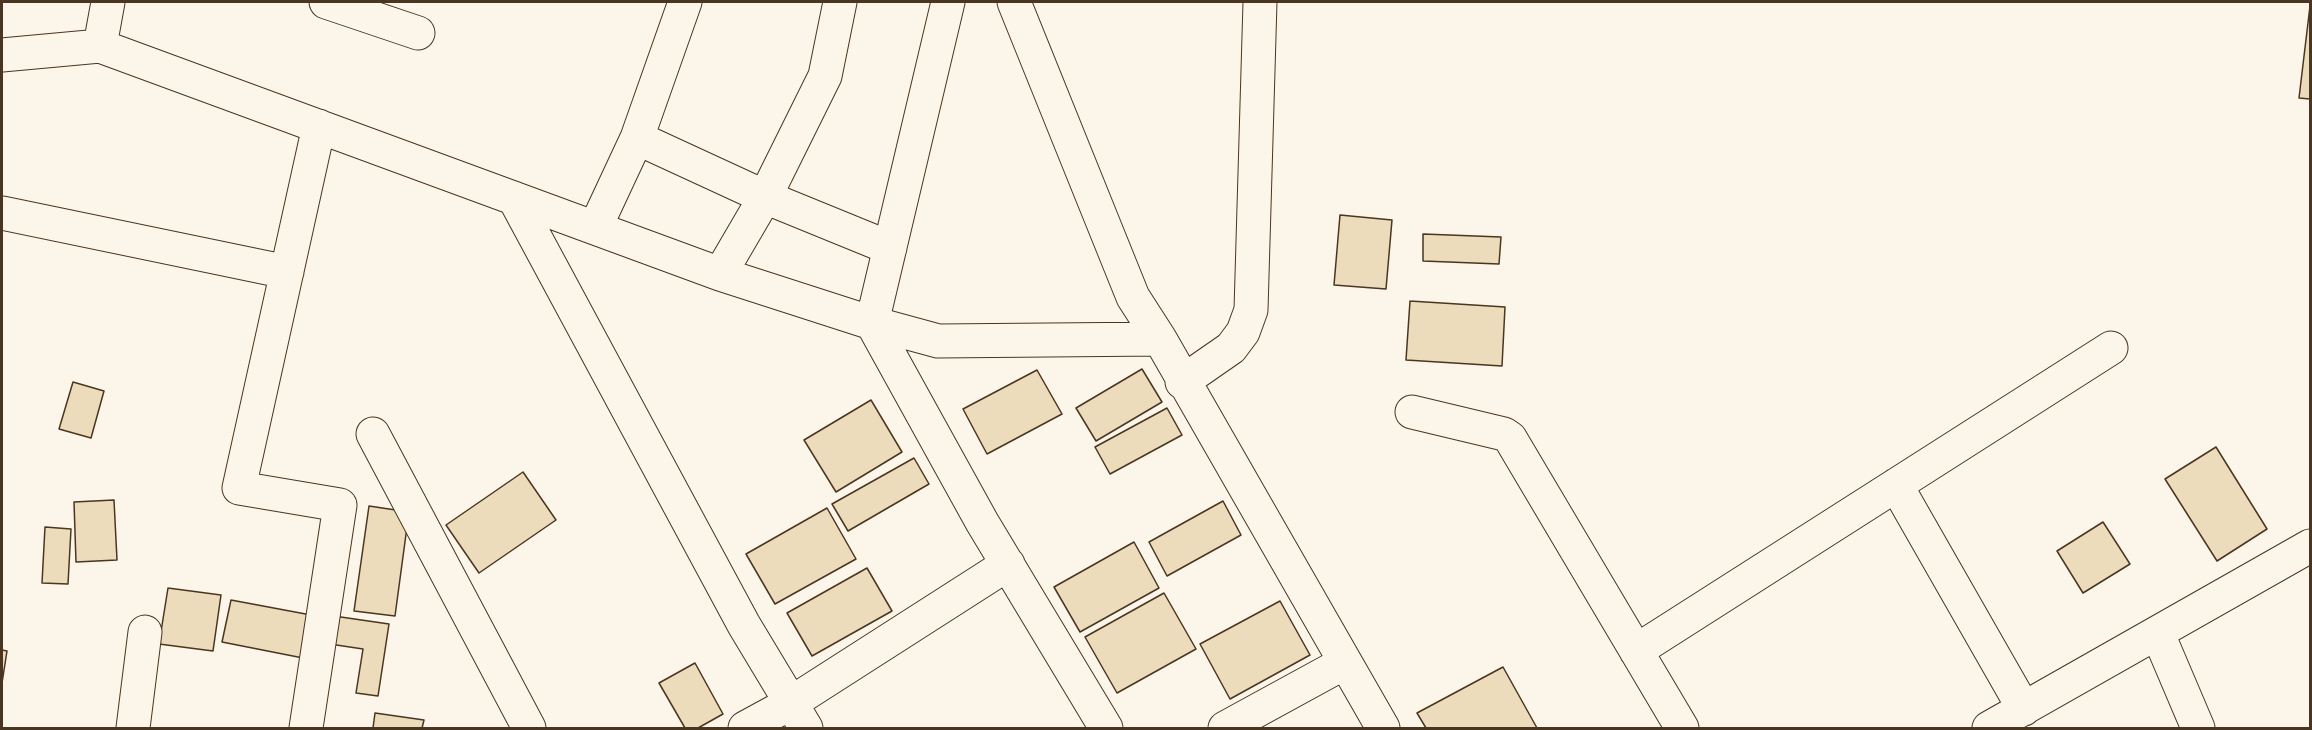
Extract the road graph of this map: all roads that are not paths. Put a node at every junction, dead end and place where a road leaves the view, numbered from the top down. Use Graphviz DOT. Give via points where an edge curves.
graph roads {
  1 [pos="108,2"];
  2 [pos="326,2"];
  3 [pos="686,2"];
  4 [pos="840,2"];
  5 [pos="948,2"];
  6 [pos="1014,2"];
  7 [pos="1260,2"];
  8 [pos="418,33"];
  9 [pos="100,46"];
  10 [pos="2,55"];
  11 [pos="319,126"];
  12 [pos="637,138"];
  13 [pos="765,197"];
  14 [pos="514,198"];
  15 [pos="2,213"];
  16 [pos="595,228"];
  17 [pos="890,248"];
  18 [pos="287,272"];
  19 [pos="720,274"];
  20 [pos="872,323"];
  21 [pos="1160,339"];
  22 [pos="2111,348"];
  23 [pos="1182,382"];
  24 [pos="1412,412"];
  25 [pos="373,434"];
  26 [pos="1896,485"];
  27 [pos="2310,546"];
  28 [pos="1008,564"];
  29 [pos="145,632"];
  30 [pos="2158,634"];
  31 [pos="1636,651"];
  32 [pos="1344,663"];
  33 [pos="2024,709"];
  34 [pos="799,716"];
  35 [pos="134,729"];
  36 [pos="306,729"];
  37 [pos="530,729"];
  38 [pos="745,729"];
  39 [pos="1106,729"];
  40 [pos="1225,729"];
  41 [pos="1383,729"];
  42 [pos="1682,729"];
  43 [pos="1989,729"];
  44 [pos="2198,729"];
  1 -- 9 [label="street"];
  2 -- 8 [label="street"];
  3 -- 12 [label="street"];
  4 -- 13 [label="street" via="825,76"];
  5 -- 17 [label="street"];
  6 -- 21 [label="street" via="1133,297"];
  7 -- 23 [label="street" via="1251,310 1243,332 1231,348"];
  9 -- 10 [label="street"];
  9 -- 11 [label="street"];
  11 -- 14 [label="street"];
  11 -- 18 [label="street"];
  12 -- 13 [label="street"];
  12 -- 16 [label="street"];
  13 -- 17 [label="street"];
  13 -- 19 [label="street"];
  14 -- 16 [label="street"];
  14 -- 34 [label="street" via="744,625"];
  15 -- 18 [label="street"];
  16 -- 19 [label="street"];
  17 -- 20 [label="street"];
  18 -- 36 [label="street" via="239,488 340,505"];
  19 -- 20 [label="street"];
  20 -- 21 [label="street" via="938,341"];
  20 -- 28 [label="street"];
  21 -- 23 [label="street"];
  22 -- 26 [label="street"];
  23 -- 32 [label="street"];
  24 -- 31 [label="street" via="1510,438"];
  25 -- 37 [label="street"];
  26 -- 31 [label="street"];
  26 -- 33 [label="street"];
  27 -- 30 [label="street"];
  28 -- 34 [label="street"];
  28 -- 39 [label="street"];
  29 -- 35 [label="street"];
  30 -- 33 [label="street"];
  30 -- 44 [label="street"];
  31 -- 42 [label="street"];
  32 -- 40 [label="street"];
  32 -- 41 [label="street"];
  33 -- 43 [label="street"];
  34 -- 38 [label="street"];
}
